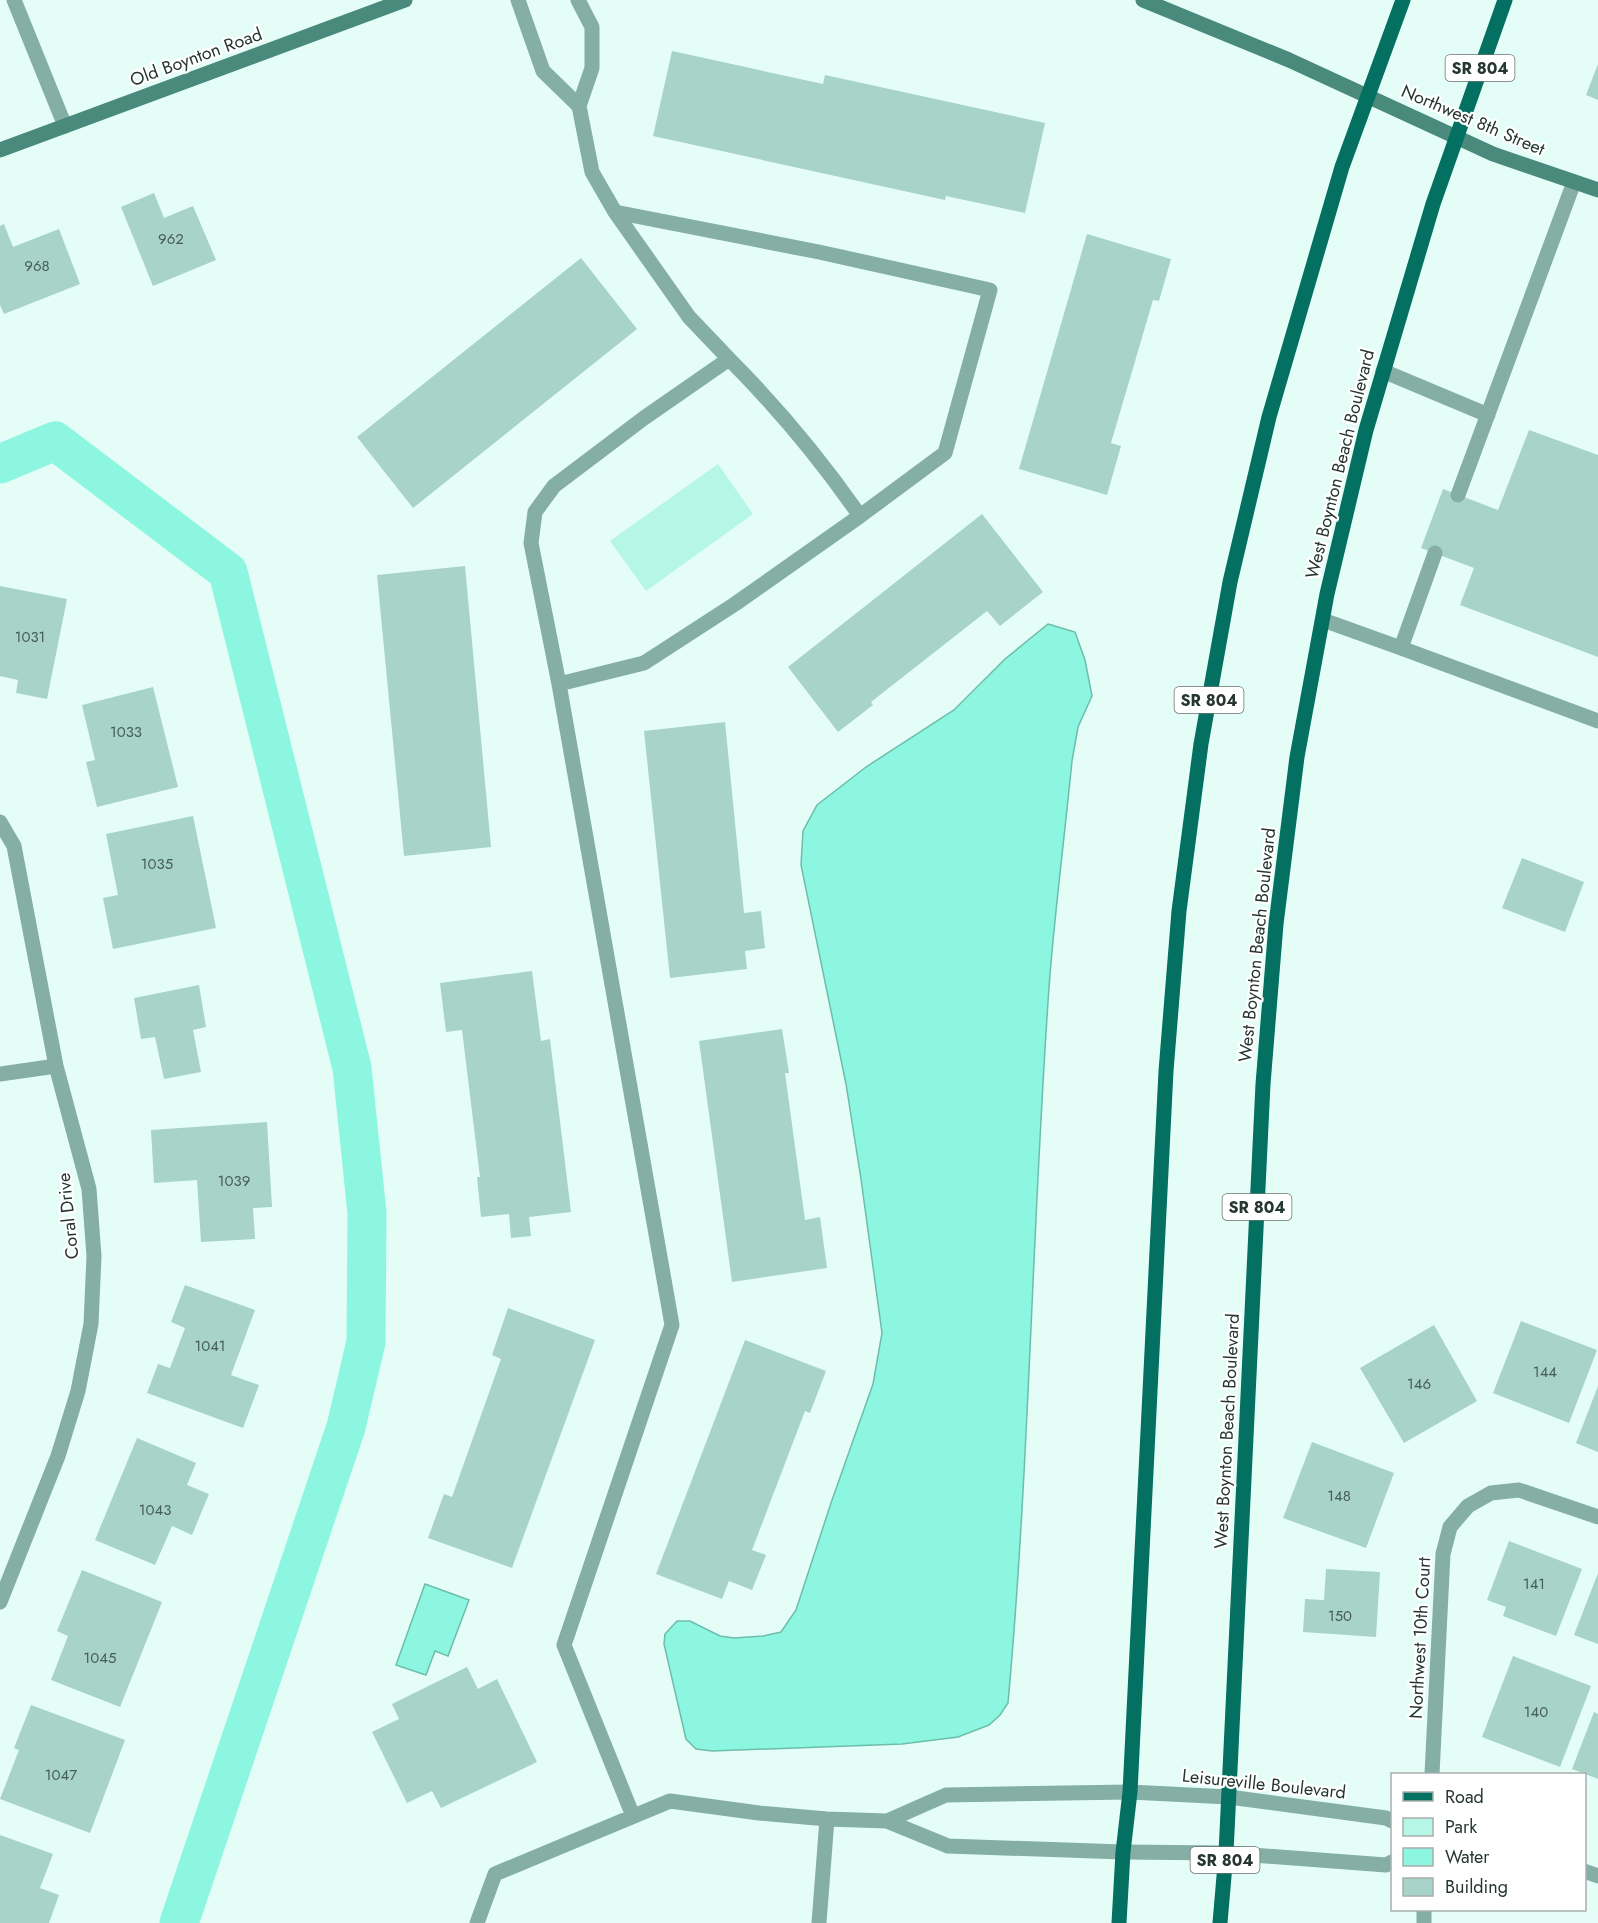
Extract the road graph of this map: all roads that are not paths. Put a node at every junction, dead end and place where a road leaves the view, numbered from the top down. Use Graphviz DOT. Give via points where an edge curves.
graph roads {
  1 [pos="14,0"];
  2 [pos="405,0"];
  3 [pos="518,0"];
  4 [pos="578,0"];
  5 [pos="1143,0"];
  6 [pos="1403,0"];
  7 [pos="1505,0"];
  8 [pos="1368,96"];
  9 [pos="579,106"];
  10 [pos="65,126"];
  11 [pos="1456,137"];
  12 [pos="0,150"];
  13 [pos="1574,182"];
  14 [pos="1598,190"];
  15 [pos="615,212"];
  16 [pos="729,359"];
  17 [pos="1383,371"];
  18 [pos="1488,415"];
  19 [pos="1458,495"];
  20 [pos="860,516"];
  21 [pos="1435,553"];
  22 [pos="1323,620"];
  23 [pos="1401,648"];
  24 [pos="559,684"];
  25 [pos="1598,721"];
  26 [pos="0,822"];
  27 [pos="56,1066"];
  28 [pos="0,1074"];
  29 [pos="1598,1517"];
  30 [pos="0,1602"];
  31 [pos="1432,1773"];
  32 [pos="1130,1792"];
  33 [pos="1229,1797"];
  34 [pos="633,1816"];
  35 [pos="826,1819"];
  36 [pos="1391,1820"];
  37 [pos="887,1821"];
  38 [pos="1123,1852"];
  39 [pos="1226,1853"];
  40 [pos="1391,1862"];
  41 [pos="477,1923"];
  42 [pos="819,1923"];
  43 [pos="1119,1923"];
  44 [pos="1220,1923"];
  1 -- 10 [label="street"];
  2 -- 10 [label="street, Old Boynton Road"];
  3 -- 9 [label="street" via="543,71"];
  4 -- 9 [label="street" via="592,27 592,68"];
  5 -- 8 [label="street"];
  6 -- 8 [label="main road, SR 804"];
  7 -- 11 [label="main road, West Boynton Beach Boulevard / SR 804"];
  8 -- 11 [label="street, Northwest 8th Street"];
  8 -- 32 [label="main road, SR 804" via="1342,167 1269,417 1230,582 1201,744 1179,911 1166,1071"];
  9 -- 15 [label="street" via="592,172"];
  10 -- 12 [label="street, Old Boynton Road"];
  11 -- 13 [label="street, Northwest 8th Street"];
  11 -- 17 [label="main road, West Boynton Beach Boulevard / SR 804"];
  13 -- 14 [label="street, Northwest 8th Street"];
  13 -- 18 [label="street"];
  15 -- 16 [label="street" via="682,309"];
  15 -- 20 [label="street" via="990,290 945,453"];
  16 -- 20 [label="street" via="834,478"];
  16 -- 24 [label="street" via="554,486 535,512 531,543"];
  17 -- 18 [label="street"];
  17 -- 22 [label="main road, West Boynton Beach Boulevard / SR 804"];
  18 -- 19 [label="street"];
  20 -- 24 [label="street" via="644,663"];
  21 -- 23 [label="street"];
  22 -- 23 [label="street"];
  22 -- 33 [label="main road, West Boynton Beach Boulevard / SR 804" via="1297,757 1276,924 1263,1084"];
  23 -- 25 [label="street"];
  24 -- 34 [label="street" via="672,1325 564,1645"];
  26 -- 27 [label="street, Coral Drive" via="14,846"];
  27 -- 28 [label="street"];
  27 -- 30 [label="street, Coral Drive" via="89,1188 94,1256 90,1324 78,1391 58,1456"];
  29 -- 31 [label="street, Northwest 10th Court" via="1519,1490 1491,1493 1468,1506 1450,1527 1443,1554"];
  32 -- 33 [label="street, Leisureville Boulevard"];
  32 -- 37 [label="street, Leisureville Boulevard" via="946,1796"];
  32 -- 38 [label="main road, SR 804"];
  33 -- 36 [label="street, Leisureville Boulevard"];
  33 -- 39 [label="main road, West Boynton Beach Boulevard / SR 804"];
  34 -- 35 [label="street" via="670,1801"];
  34 -- 41 [label="street" via="495,1874"];
  35 -- 37 [label="street"];
  35 -- 42 [label="street"];
  37 -- 38 [label="street" via="948,1846"];
  38 -- 39 [label="street"];
  38 -- 43 [label="main road, SR 804"];
  39 -- 40 [label="street"];
  39 -- 44 [label="main road, West Boynton Beach Boulevard / SR 804"];
}
